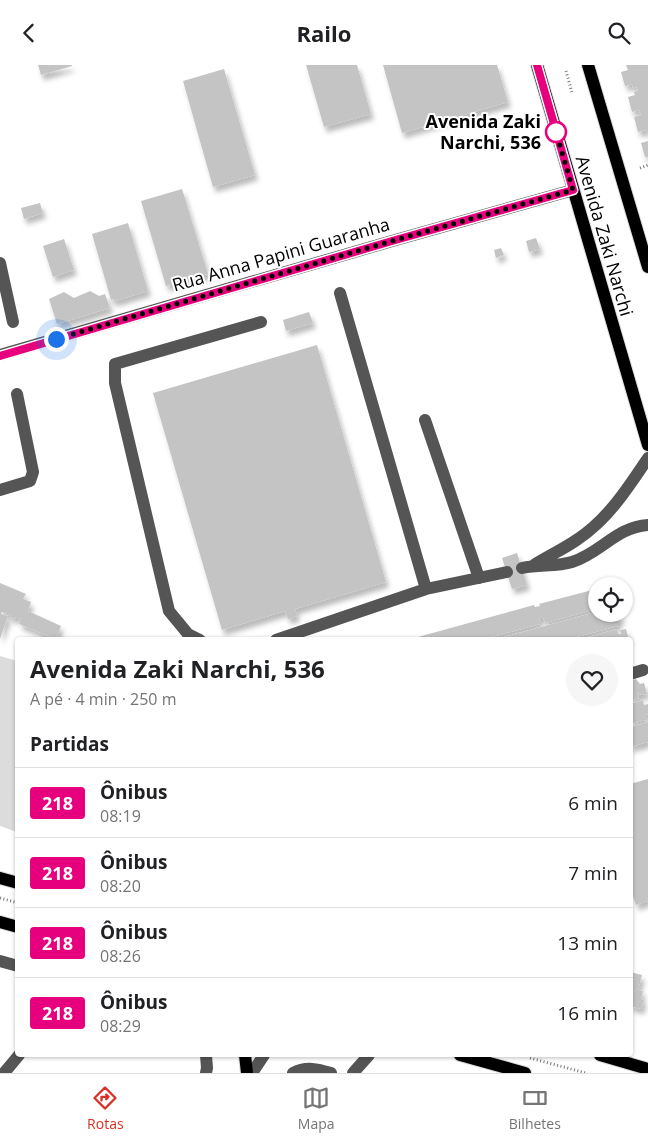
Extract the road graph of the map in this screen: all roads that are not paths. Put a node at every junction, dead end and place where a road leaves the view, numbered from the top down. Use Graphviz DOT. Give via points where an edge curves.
graph roads {
  1 [pos="537,65"];
  2 [pos="588,65"];
  3 [pos="573,190"];
  4 [pos="0,263"];
  5 [pos="648,267"];
  6 [pos="340,293"];
  7 [pos="13,322"];
  8 [pos="262,322"];
  9 [pos="0,355"];
  10 [pos="17,394"];
  11 [pos="425,420"];
  12 [pos="647,441"];
  13 [pos="648,458"];
  14 [pos="0,490"];
  15 [pos="648,525"];
  16 [pos="507,572"];
  17 [pos="479,578"];
  18 [pos="426,589"];
  19 [pos="194,637"];
  20 [pos="285,637"];
  21 [pos="643,670"];
  22 [pos="633,673"];
  23 [pos="0,878"];
  24 [pos="15,882"];
  25 [pos="0,922"];
  26 [pos="15,926"];
  27 [pos="0,961"];
  28 [pos="15,965"];
  29 [pos="17,1057"];
  30 [pos="206,1057"];
  31 [pos="245,1057"];
  32 [pos="263,1057"];
  33 [pos="367,1057"];
  34 [pos="466,1057"];
  35 [pos="607,1057"];
  36 [pos="648,1069"];
  37 [pos="510,1071"];
  38 [pos="4,1073"];
  39 [pos="206,1073"];
  40 [pos="247,1073"];
  41 [pos="252,1073"];
  42 [pos="294,1073"];
  43 [pos="331,1073"];
  44 [pos="353,1073"];
  45 [pos="525,1073"];
  1 -- 3 [label="main road, Avenida Zaki Narchi"];
  2 -- 5 [label="main road, Avenida Zaki Narchi"];
  3 -- 9 [label="street, Rua Anna Papini Guaranha"];
  3 -- 12 [label="main road, Avenida Zaki Narchi"];
  4 -- 7 [label="street"];
  6 -- 18 [label="street"];
  8 -- 19 [label="street" via="114,364 115,383 169,611"];
  10 -- 14 [label="street" via="33,472 30,481"];
  11 -- 17 [label="street"];
  13 -- 15 [label="street" via="599,523 578,539 528,567 572,562 590,555 622,531"];
  16 -- 17 [label="street"];
  17 -- 18 [label="street"];
  18 -- 20 [label="street"];
  21 -- 22 [label="street"];
  23 -- 24 [label="main road"];
  25 -- 26 [label="main road"];
  27 -- 28 [label="street"];
  29 -- 38 [label="street"];
  30 -- 39 [label="street"];
  31 -- 40 [label="main road"];
  32 -- 41 [label="street"];
  33 -- 44 [label="street"];
  34 -- 37 [label="main road"];
  35 -- 36 [label="main road"];
  37 -- 45 [label="main road"];
  42 -- 43 [label="street" via="309,1068"];
}
